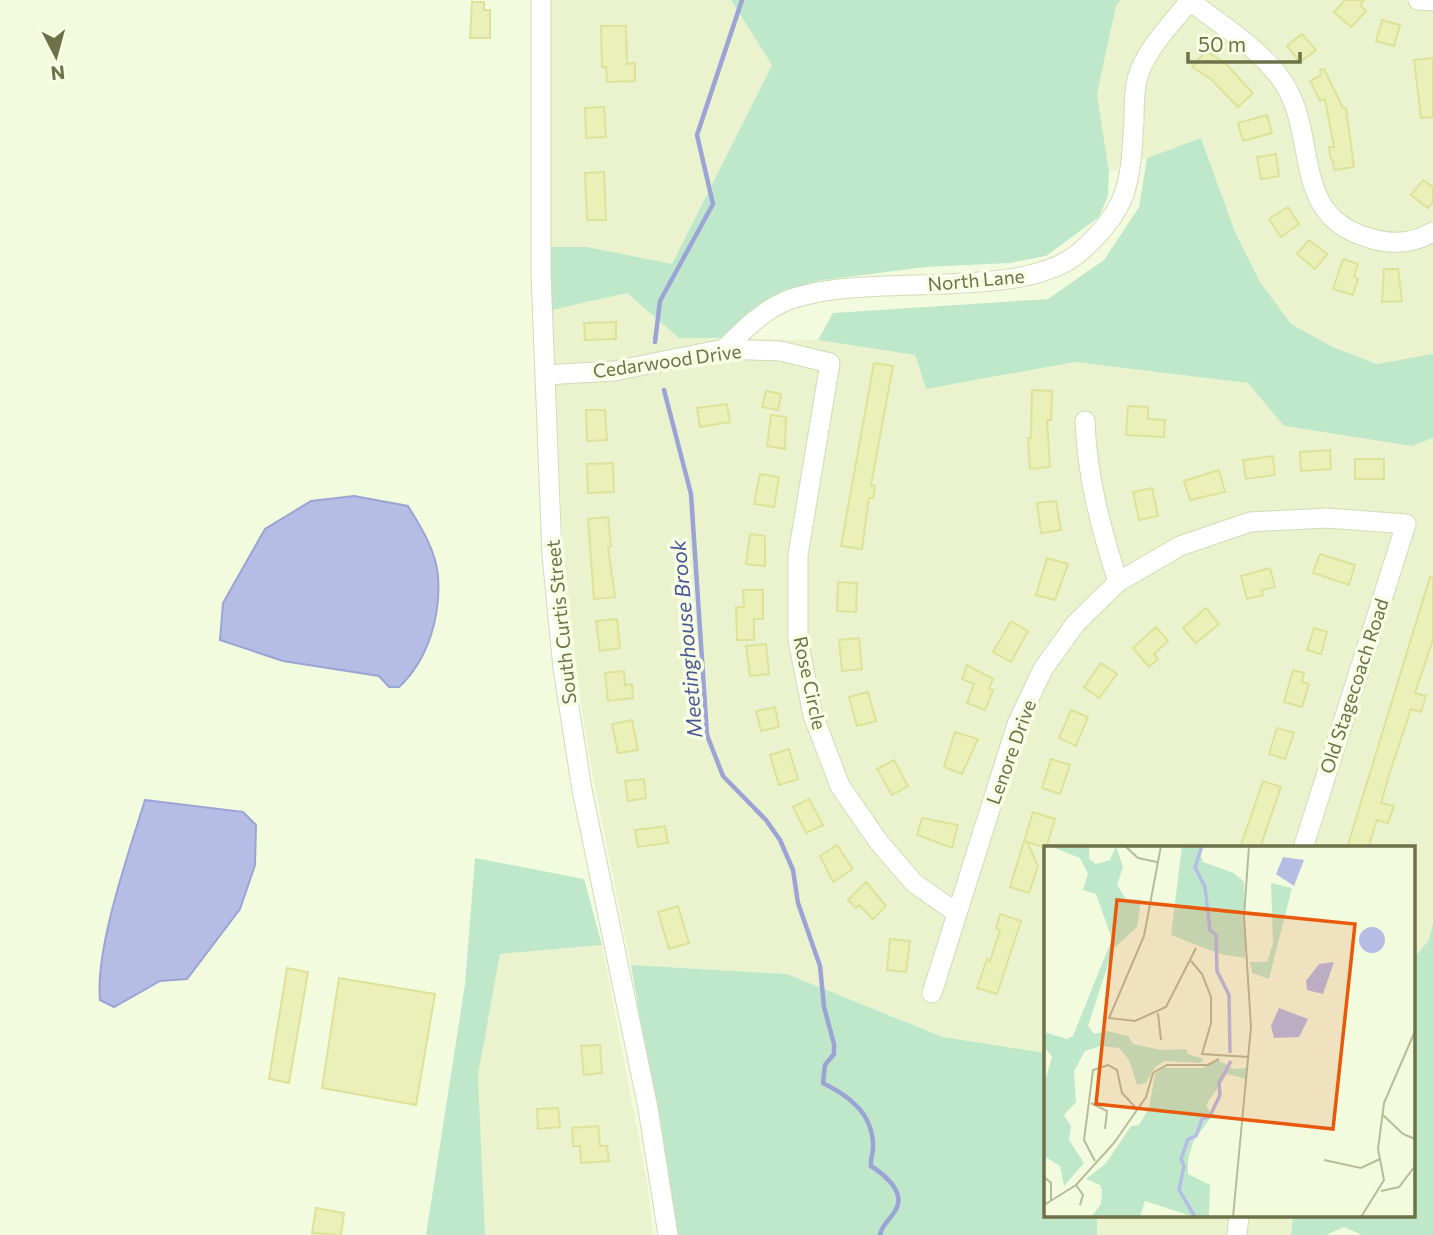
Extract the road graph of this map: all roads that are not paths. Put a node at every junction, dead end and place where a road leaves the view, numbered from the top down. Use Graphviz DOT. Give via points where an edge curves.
graph roads {
  1 [pos="541,0"];
  2 [pos="1418,0"];
  3 [pos="1190,1"];
  4 [pos="1433,1"];
  5 [pos="1433,232"];
  6 [pos="724,349"];
  7 [pos="830,363"];
  8 [pos="545,375"];
  9 [pos="1085,421"];
  10 [pos="1406,524"];
  11 [pos="1118,582"];
  12 [pos="1304,846"];
  13 [pos="957,913"];
  14 [pos="932,993"];
  15 [pos="668,1235"];
  1 -- 8 [label="street, South Curtis Street"];
  2 -- 4 [label="street"];
  3 -- 5 [label="street" via="1261,57 1282,81 1297,108 1316,195 1330,218 1354,234 1385,243 1420,239"];
  3 -- 6 [label="street, North Lane" via="1156,41 1138,75 1130,180 1110,223 1078,254 1031,275 823,290 785,301 752,322"];
  6 -- 7 [label="street, Cedarwood Drive" via="780,351"];
  6 -- 8 [label="street, Cedarwood Drive" via="614,371"];
  7 -- 13 [label="street, Rose Circle" via="798,555 798,640 813,715 840,786 877,841 914,883"];
  8 -- 15 [label="street, South Curtis Street" via="552,555 563,668 582,790 648,1108"];
  9 -- 11 [label="street" via="1097,518"];
  10 -- 11 [label="street, Lenore Drive" via="1327,518 1250,522 1180,546"];
  10 -- 12 [label="street, Old Stagecoach Road"];
  11 -- 13 [label="street, Lenore Drive" via="1076,623 1038,680 1017,724"];
  13 -- 14 [label="street, Lenore Drive"];
}
